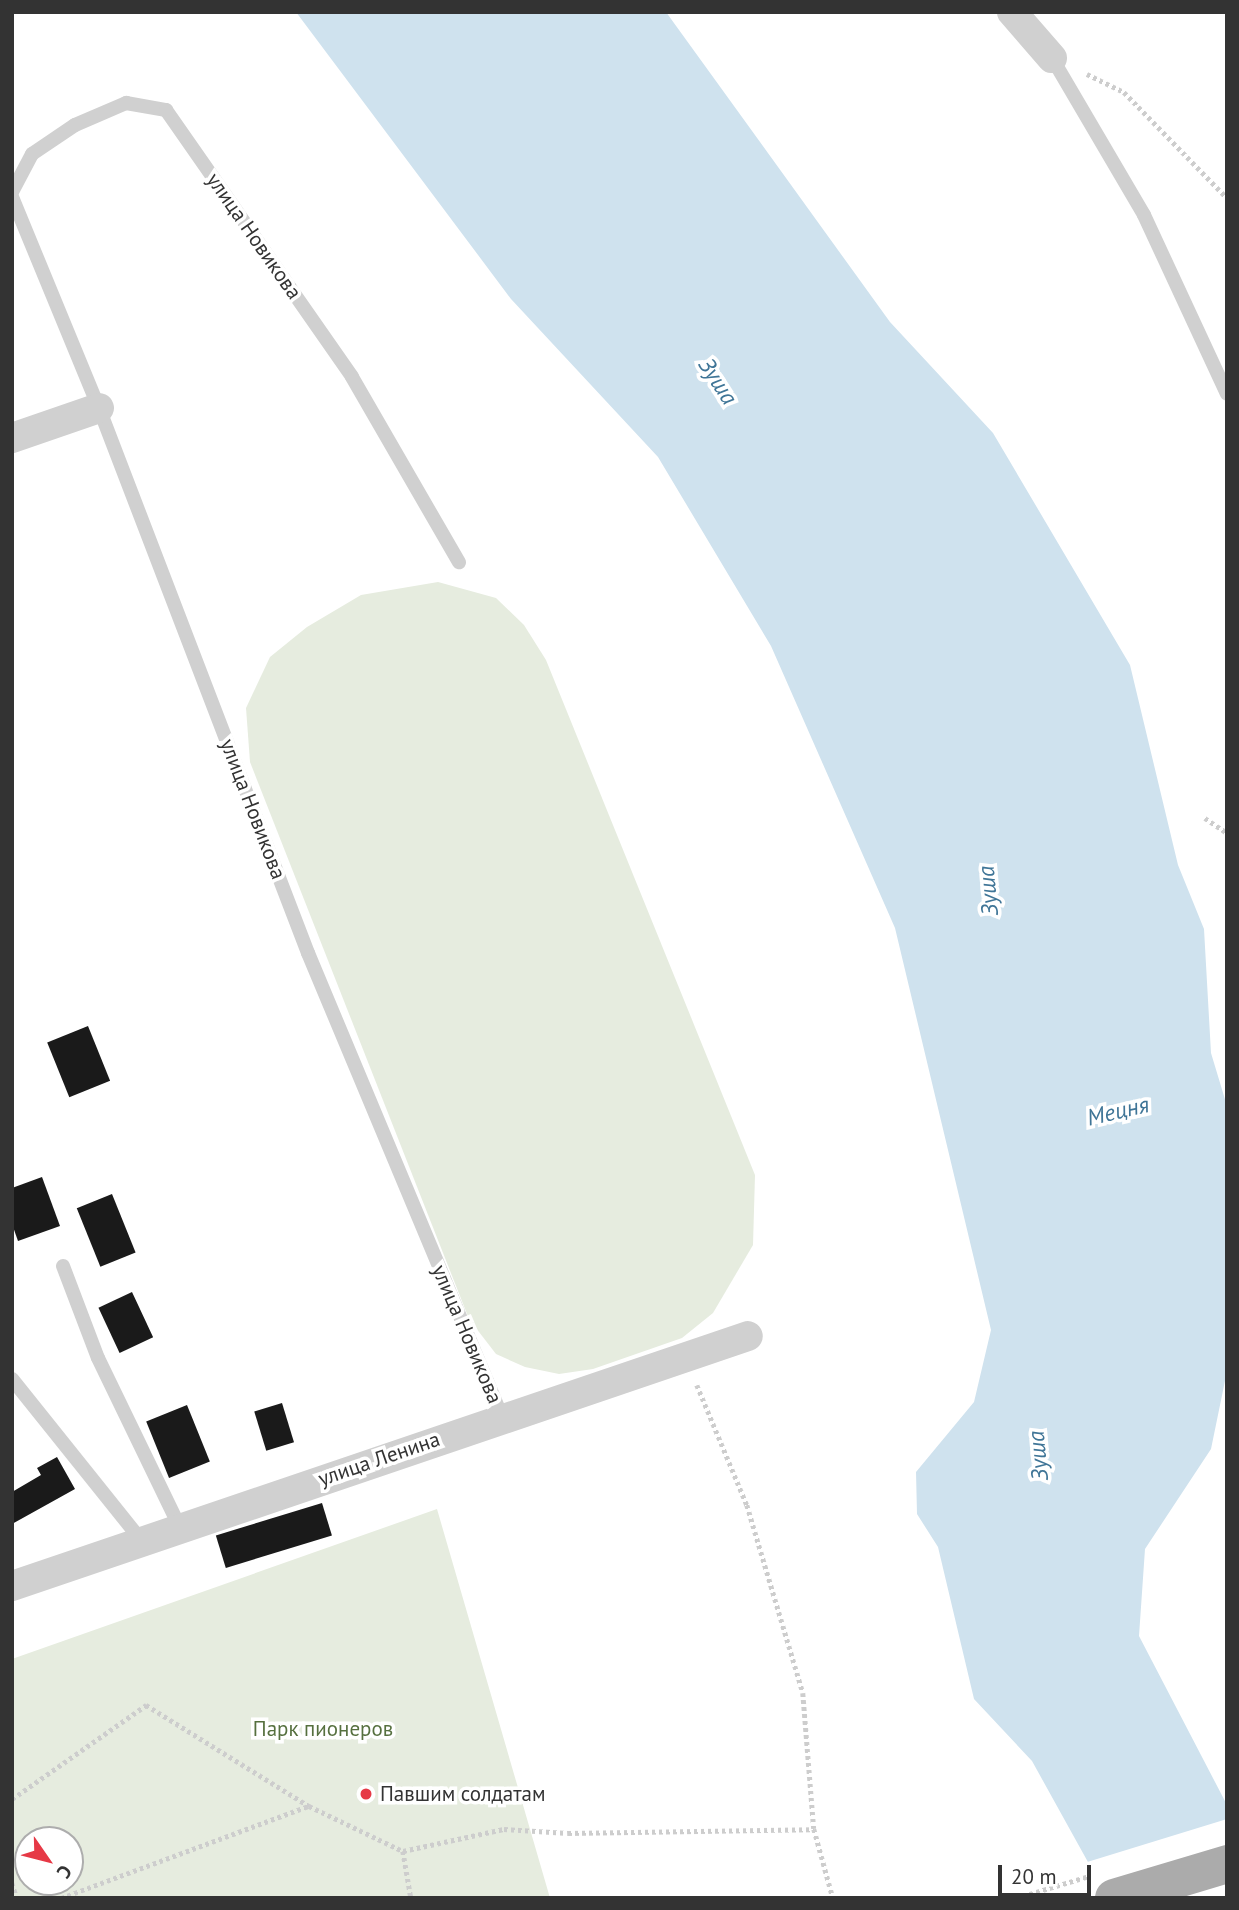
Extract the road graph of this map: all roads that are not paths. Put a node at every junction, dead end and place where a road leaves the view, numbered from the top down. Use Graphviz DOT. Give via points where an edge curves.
graph roads {
  1 [pos="1012,12"];
  2 [pos="1052,58"];
  3 [pos="12,195"];
  4 [pos="1227,394"];
  5 [pos="99,408"];
  6 [pos="12,438"];
  7 [pos="459,562"];
  8 [pos="64,1266"];
  9 [pos="748,1336"];
  10 [pos="12,1379"];
  11 [pos="502,1417"];
  12 [pos="180,1528"];
  13 [pos="142,1541"];
  14 [pos="12,1586"];
  15 [pos="1227,1864"];
  16 [pos="1114,1898"];
  1 -- 2 [label="street"];
  2 -- 4 [label="lane" via="1144,215"];
  3 -- 5 [label="lane, улица Новикова"];
  3 -- 7 [label="lane, улица Новикова" via="32,154 75,125 126,103 166,110 352,377"];
  5 -- 6 [label="street"];
  5 -- 11 [label="lane, улица Новикова" via="308,953"];
  8 -- 12 [label="lane" via="99,1358"];
  9 -- 11 [label="street, улица Ленина"];
  10 -- 13 [label="lane"];
  11 -- 12 [label="street, улица Ленина"];
  12 -- 13 [label="street, улица Ленина"];
  13 -- 14 [label="street, улица Ленина"];
  15 -- 16 [label="main road"];
}
